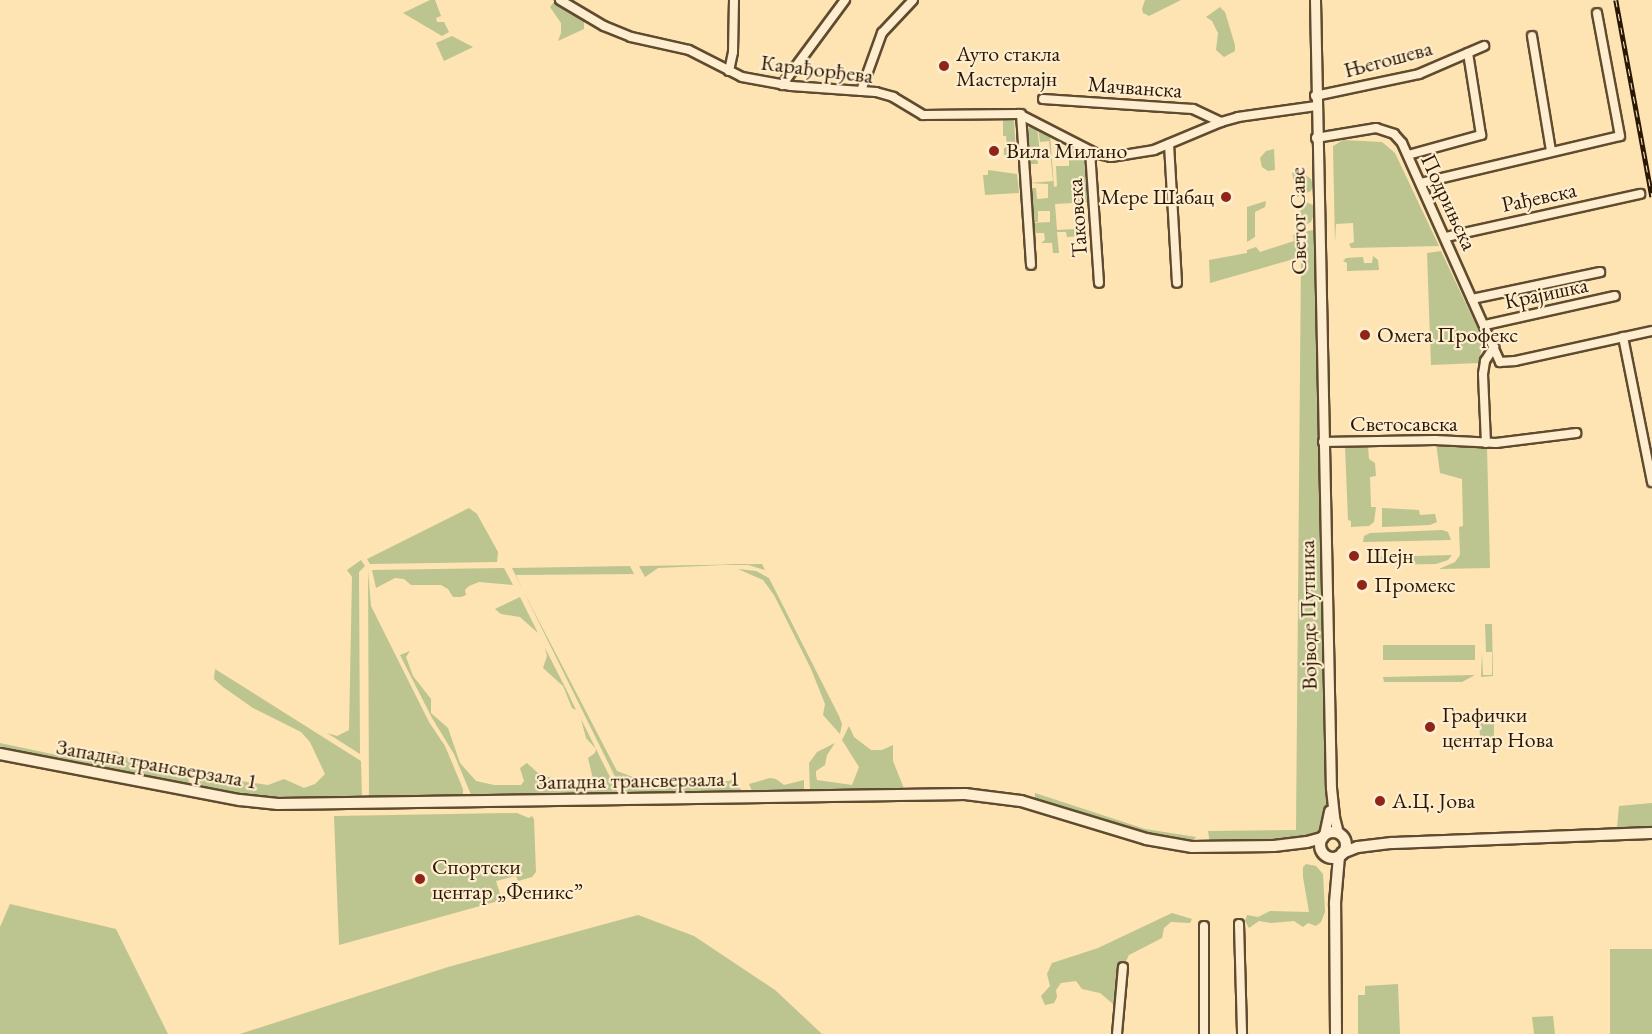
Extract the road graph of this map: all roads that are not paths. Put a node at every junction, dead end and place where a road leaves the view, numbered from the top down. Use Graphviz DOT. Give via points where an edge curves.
graph roads {
  1 [pos="560,0"];
  2 [pos="734,0"];
  3 [pos="845,0"];
  4 [pos="913,0"];
  5 [pos="1315,0"];
  6 [pos="1597,13"];
  7 [pos="1532,36"];
  8 [pos="1484,46"];
  9 [pos="1468,53"];
  10 [pos="729,71"];
  11 [pos="782,85"];
  12 [pos="861,91"];
  13 [pos="1043,99"];
  14 [pos="1315,101"];
  15 [pos="1021,114"];
  16 [pos="1221,122"];
  17 [pos="1316,138"];
  18 [pos="1170,144"];
  19 [pos="1090,151"];
  20 [pos="1551,152"];
  21 [pos="1407,155"];
  22 [pos="1421,183"];
  23 [pos="1640,194"];
  24 [pos="1446,237"];
  25 [pos="1031,265"];
  26 [pos="1600,272"];
  27 [pos="1099,282"];
  28 [pos="1176,283"];
  29 [pos="1615,297"];
  30 [pos="1472,299"];
  31 [pos="1485,325"];
  32 [pos="1652,331"];
  33 [pos="1623,337"];
  34 [pos="1494,347"];
  35 [pos="1576,433"];
  36 [pos="1323,442"];
  37 [pos="1486,443"];
  38 [pos="1652,482"];
  39 [pos="0,754"];
  40 [pos="1331,788"];
  41 [pos="1652,833"];
  42 [pos="1340,835"];
  43 [pos="1323,836"];
  44 [pos="1392,843"];
  45 [pos="1274,846"];
  46 [pos="1323,854"];
  47 [pos="1341,854"];
  48 [pos="1335,903"];
  49 [pos="1239,924"];
  50 [pos="1204,926"];
  51 [pos="1124,967"];
  52 [pos="1117,1034"];
  53 [pos="1204,1034"];
  54 [pos="1242,1034"];
  55 [pos="1336,1034"];
  1 -- 10 [label="street, Карађорђева" via="604,26 631,37 689,50"];
  2 -- 10 [label="street"];
  3 -- 11 [label="street"];
  4 -- 12 [label="street" via="882,33"];
  5 -- 14 [label="street, Светог Саве"];
  6 -- 20 [label="street" via="1620,135"];
  7 -- 20 [label="street"];
  8 -- 9 [label="street, Његошева"];
  9 -- 14 [label="street, Његошева" via="1419,74"];
  9 -- 21 [label="street, Његошева" via="1481,135"];
  10 -- 11 [label="street, Карађорђева"];
  11 -- 12 [label="street, Карађорђева"];
  12 -- 15 [label="street, Карађорђева" via="893,97 923,115"];
  13 -- 16 [label="street, Мачванска" via="1193,109"];
  14 -- 16 [label="street, Карађорђева"];
  14 -- 17 [label="street, Светог Саве"];
  15 -- 19 [label="street, Карађорђева"];
  15 -- 25 [label="street"];
  16 -- 18 [label="street, Карађорђева"];
  17 -- 21 [label="street, Подрињска" via="1384,128 1398,138"];
  17 -- 36 [label="street, Светог Саве"];
  18 -- 19 [label="street, Карађорђева" via="1122,158"];
  18 -- 28 [label="street"];
  19 -- 27 [label="street, Таковска"];
  20 -- 22 [label="street"];
  21 -- 22 [label="street, Подрињска"];
  22 -- 24 [label="street, Подрињска"];
  23 -- 24 [label="street, Рађевска"];
  24 -- 30 [label="street, Подрињска"];
  26 -- 30 [label="street"];
  29 -- 31 [label="street, Крајишка"];
  30 -- 31 [label="street, Подрињска"];
  31 -- 34 [label="street, Подрињска"];
  32 -- 33 [label="street"];
  33 -- 34 [label="street, Подрињска" via="1515,361 1500,362"];
  33 -- 38 [label="street"];
  34 -- 37 [label="street, Светосавска" via="1485,361 1483,374"];
  35 -- 37 [label="street, Светосавска"];
  36 -- 37 [label="street, Светосавска"];
  36 -- 40 [label="street, Војводе Путника"];
  39 -- 45 [label="main road, Западна трансверзала 1" via="278,804 990,796 1056,809 1157,841 1192,847"];
  40 -- 42 [label="street, Војводе Путника"];
  40 -- 43 [label="street, Војводе Путника" via="1329,819"];
  41 -- 44 [label="main road"];
  42 -- 43 [label="main road" via="1331,832"];
  42 -- 44 [label="main road"];
  42 -- 47 [label="main road" via="1345,845"];
  43 -- 45 [label="main road, Западна трансверзала 1"];
  43 -- 46 [label="main road"];
  44 -- 47 [label="main road" via="1358,847"];
  45 -- 46 [label="main road, Западна трансверзала 1"];
  46 -- 47 [label="main road" via="1330,858"];
  46 -- 48 [label="main road"];
  47 -- 48 [label="main road"];
  48 -- 55 [label="main road"];
  49 -- 54 [label="street"];
  50 -- 53 [label="street"];
  51 -- 52 [label="street"];
}
